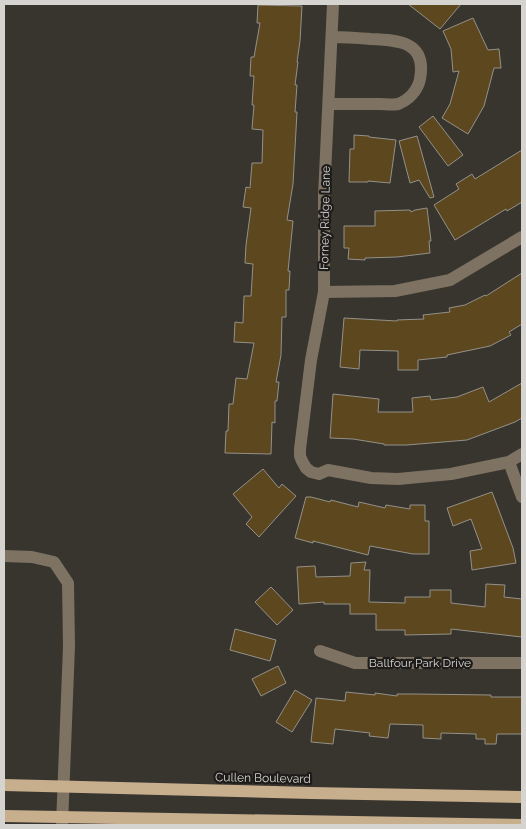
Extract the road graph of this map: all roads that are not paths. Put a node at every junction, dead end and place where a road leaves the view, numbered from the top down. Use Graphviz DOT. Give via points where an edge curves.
graph roads {
  1 [pos="334,4"];
  2 [pos="332,36"];
  3 [pos="329,104"];
  4 [pos="522,237"];
  5 [pos="324,292"];
  6 [pos="522,454"];
  7 [pos="509,462"];
  8 [pos="522,497"];
  9 [pos="4,556"];
  10 [pos="320,651"];
  11 [pos="522,663"];
  12 [pos="4,785"];
  13 [pos="64,787"];
  14 [pos="522,797"];
  15 [pos="4,816"];
  16 [pos="62,821"];
  17 [pos="522,825"];
  1 -- 2 [label="street, Forney Ridge Lane"];
  2 -- 3 [label="street, Forney Ridge Lane"];
  2 -- 3 [label="street" via="401,42 419,54 422,66 415,91 408,99 396,104"];
  3 -- 5 [label="street, Forney Ridge Lane" via="324,196"];
  4 -- 5 [label="street" via="450,280 395,291"];
  5 -- 7 [label="street, Forney Ridge Lane" via="311,360 300,456 306,468 319,474 328,470 398,479 451,474"];
  6 -- 7 [label="street, Forney Ridge Lane"];
  7 -- 8 [label="street"];
  9 -- 13 [label="street" via="54,562 68,583"];
  10 -- 11 [label="street, Ballfour Park Drive" via="355,663"];
  12 -- 13 [label="main road, Cullen Boulevard"];
  13 -- 14 [label="main road, Cullen Boulevard"];
  13 -- 16 [label="street"];
  15 -- 16 [label="main road"];
  16 -- 17 [label="main road"];
}
